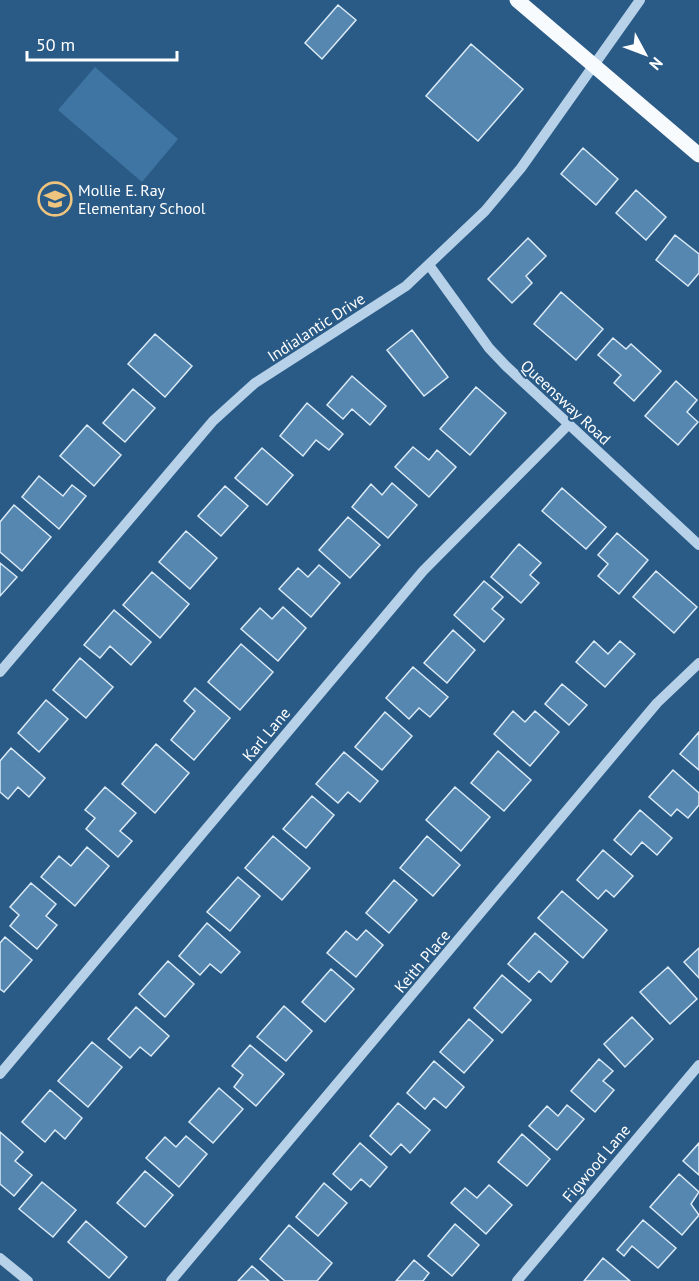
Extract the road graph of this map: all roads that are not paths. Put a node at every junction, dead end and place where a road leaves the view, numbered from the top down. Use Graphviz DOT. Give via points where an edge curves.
graph roads {
  1 [pos="517,0"];
  2 [pos="640,0"];
  3 [pos="594,66"];
  4 [pos="699,155"];
  5 [pos="429,265"];
  6 [pos="568,425"];
  7 [pos="699,545"];
  8 [pos="699,663"];
  9 [pos="0,672"];
  10 [pos="699,1065"];
  11 [pos="0,1074"];
  12 [pos="0,1258"];
  13 [pos="28,1281"];
  14 [pos="171,1281"];
  15 [pos="517,1281"];
  1 -- 3 [label="main road"];
  2 -- 3 [label="street, Indialantic Drive"];
  3 -- 4 [label="main road"];
  3 -- 5 [label="street, Indialantic Drive" via="500,194"];
  5 -- 6 [label="street, Queensway Road" via="489,348"];
  5 -- 9 [label="street, Indialantic Drive" via="379,304 255,383 213,421"];
  6 -- 7 [label="street, Queensway Road"];
  6 -- 11 [label="street, Karl Lane" via="423,571"];
  8 -- 14 [label="street, Keith Place" via="657,703"];
  10 -- 15 [label="street, Figwood Lane"];
  12 -- 13 [label="street"];
}
